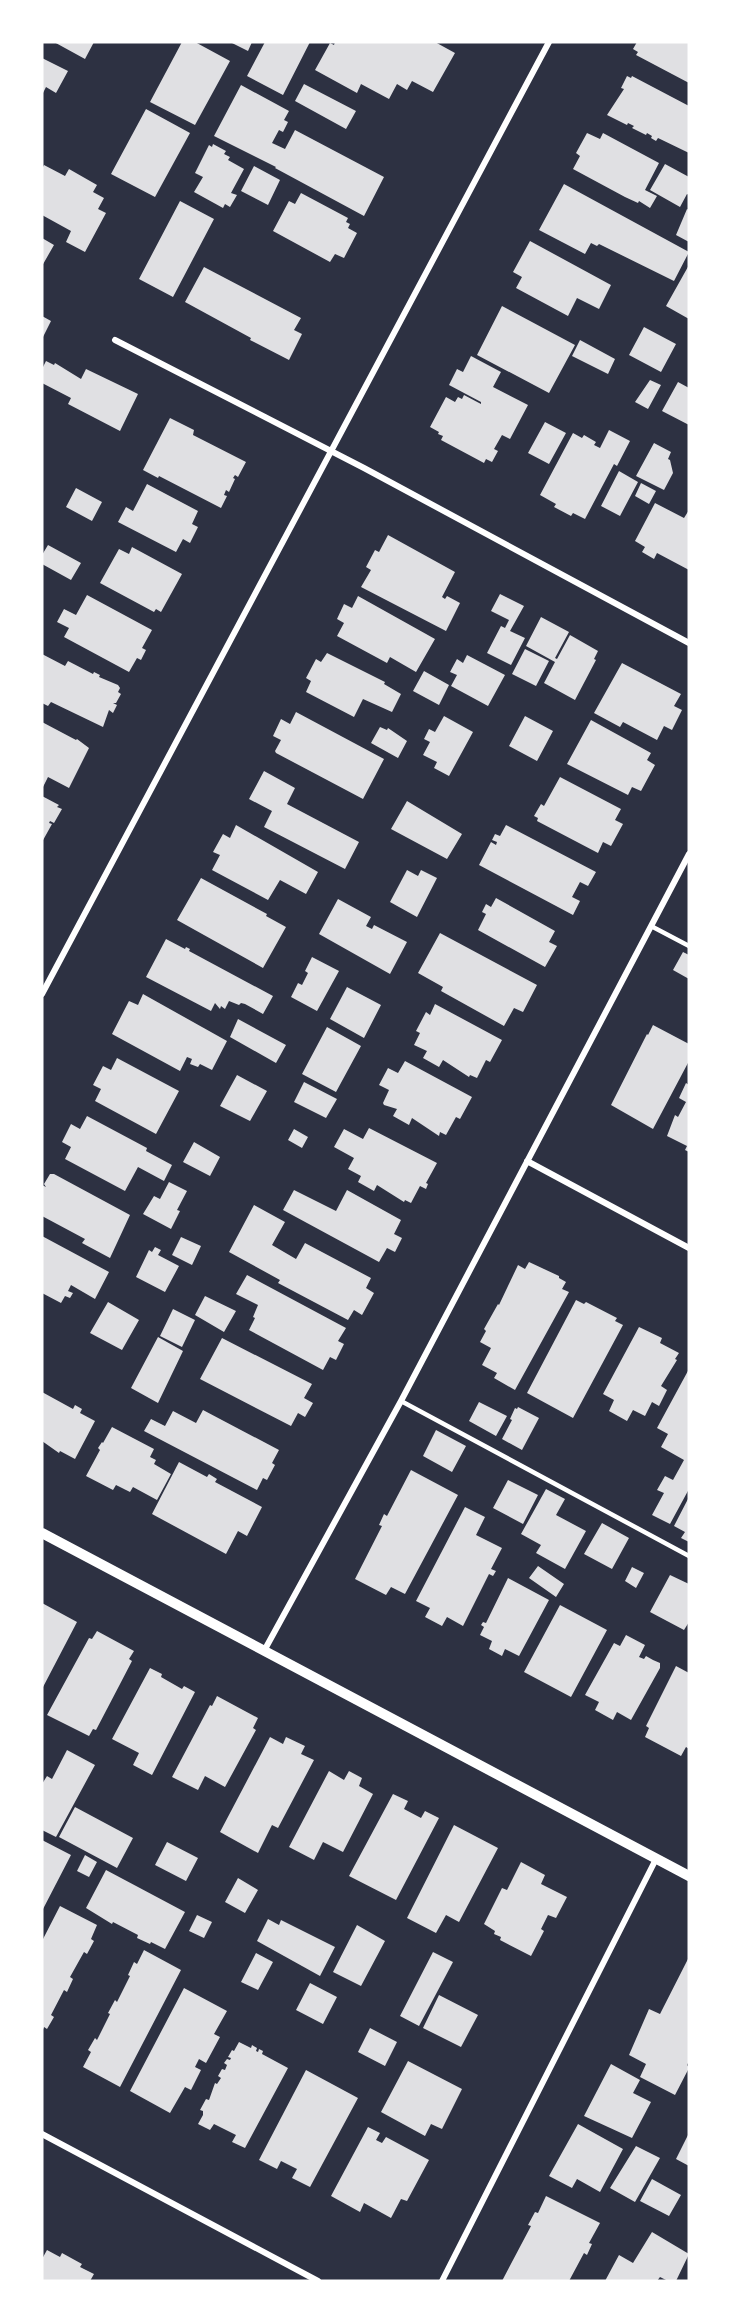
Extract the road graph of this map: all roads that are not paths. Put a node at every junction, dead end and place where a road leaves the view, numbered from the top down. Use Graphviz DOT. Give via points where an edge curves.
graph roads {
  1 [pos="549,42"];
  2 [pos="115,340"];
  3 [pos="331,451"];
  4 [pos="689,643"];
  5 [pos="689,854"];
  6 [pos="651,926"];
  7 [pos="689,946"];
  8 [pos="42,994"];
  9 [pos="527,1161"];
  10 [pos="689,1248"];
  11 [pos="401,1401"];
  12 [pos="42,1533"];
  13 [pos="689,1556"];
  14 [pos="264,1651"];
  15 [pos="656,1859"];
  16 [pos="689,1876"];
  17 [pos="42,2134"];
  18 [pos="318,2281"];
  19 [pos="442,2281"];
  1 -- 3 [label="street"];
  2 -- 3 [label="street"];
  3 -- 4 [label="street"];
  3 -- 8 [label="street"];
  5 -- 6 [label="street"];
  6 -- 7 [label="lane"];
  6 -- 9 [label="street"];
  9 -- 10 [label="street"];
  9 -- 11 [label="street"];
  11 -- 13 [label="lane"];
  11 -- 14 [label="street"];
  12 -- 14 [label="street"];
  14 -- 15 [label="street"];
  15 -- 16 [label="street"];
  15 -- 19 [label="street"];
  17 -- 18 [label="street"];
}
